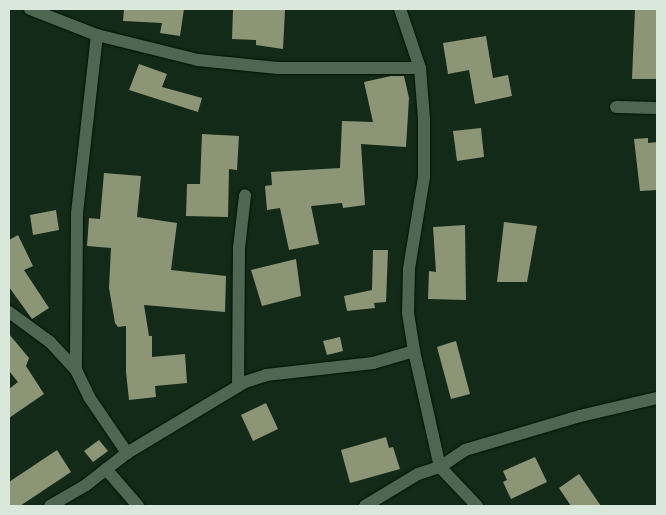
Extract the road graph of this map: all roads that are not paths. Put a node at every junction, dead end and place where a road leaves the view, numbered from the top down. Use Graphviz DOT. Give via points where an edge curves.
graph roads {
  1 [pos="30,9"];
  2 [pos="400,9"];
  3 [pos="97,35"];
  4 [pos="420,68"];
  5 [pos="616,107"];
  6 [pos="657,108"];
  7 [pos="245,195"];
  8 [pos="9,312"];
  9 [pos="414,351"];
  10 [pos="76,370"];
  11 [pos="238,386"];
  12 [pos="657,398"];
  13 [pos="127,453"];
  14 [pos="440,467"];
  15 [pos="106,469"];
  16 [pos="50,506"];
  17 [pos="138,506"];
  18 [pos="364,506"];
  19 [pos="477,506"];
  1 -- 3 [label="street"];
  2 -- 4 [label="street"];
  3 -- 4 [label="street" via="198,60 278,68"];
  3 -- 10 [label="street" via="77,214"];
  4 -- 9 [label="street" via="424,177 409,269 408,313"];
  5 -- 6 [label="street"];
  7 -- 11 [label="street" via="238,248"];
  8 -- 10 [label="street" via="50,342"];
  9 -- 11 [label="street" via="373,363 266,375"];
  9 -- 14 [label="street"];
  10 -- 13 [label="street" via="89,397"];
  11 -- 13 [label="street"];
  12 -- 14 [label="street" via="580,416 465,450"];
  13 -- 15 [label="street"];
  14 -- 18 [label="street" via="418,474"];
  14 -- 19 [label="street"];
  15 -- 16 [label="street"];
  15 -- 17 [label="street"];
}
